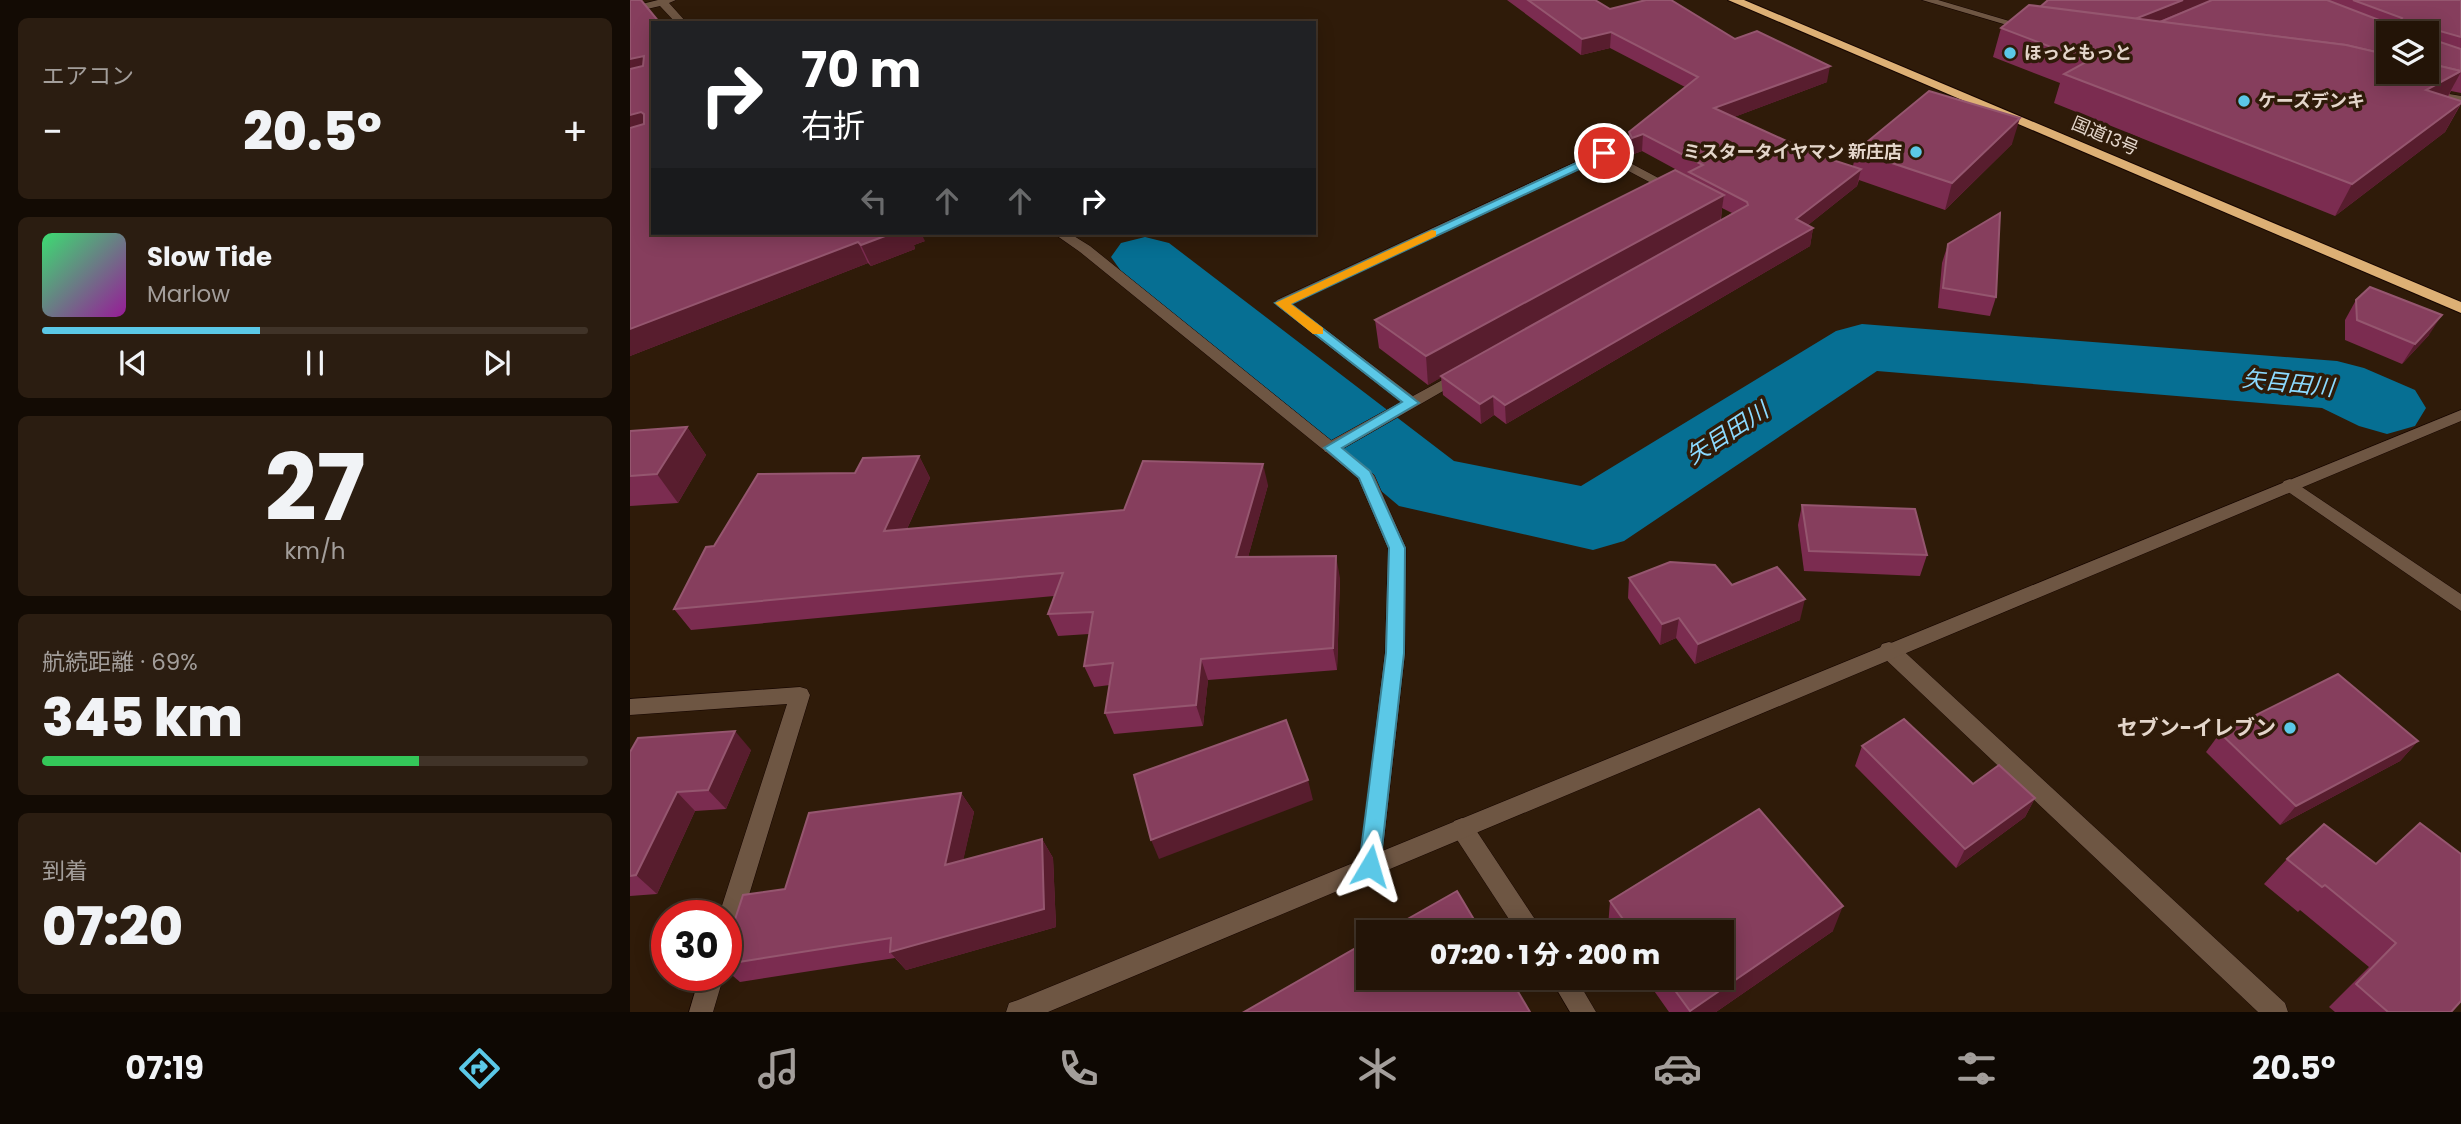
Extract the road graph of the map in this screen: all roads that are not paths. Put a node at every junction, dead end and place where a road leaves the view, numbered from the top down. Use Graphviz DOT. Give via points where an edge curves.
graph roads {
  1 [pos="1734,0"];
  2 [pos="1927,0"];
  3 [pos="667,1"];
  4 [pos="630,10"];
  5 [pos="681,21"];
  6 [pos="2044,30"];
  7 [pos="2425,92"];
  8 [pos="2461,99"];
  9 [pos="1688,197"];
  10 [pos="1063,235"];
  11 [pos="2461,308"];
  12 [pos="1472,369"];
  13 [pos="1412,403"];
  14 [pos="2461,415"];
  15 [pos="1331,448"];
  16 [pos="2290,485"];
  17 [pos="2461,604"];
  18 [pos="1889,650"];
  19 [pos="630,707"];
  20 [pos="1462,828"];
  21 [pos="1370,866"];
  22 [pos="735,900"];
  23 [pos="1523,920"];
  24 [pos="1570,990"];
  25 [pos="707,991"];
  26 [pos="701,1012"];
  27 [pos="1018,1012"];
  28 [pos="1584,1012"];
  29 [pos="2276,1012"];
  1 -- 11 [label="highway, 国道13号"];
  2 -- 6 [label="street" via="2016,27"];
  3 -- 4 [label="street"];
  3 -- 5 [label="street"];
  7 -- 8 [label="street"];
  9 -- 13 [label="street" via="1604,153 1282,303"];
  10 -- 15 [label="street"];
  12 -- 13 [label="street"];
  13 -- 15 [label="street"];
  14 -- 16 [label="street"];
  15 -- 21 [label="street" via="1365,475 1397,548 1395,653"];
  16 -- 17 [label="street"];
  16 -- 18 [label="street"];
  18 -- 20 [label="street"];
  18 -- 29 [label="street"];
  19 -- 22 [label="street" via="800,695"];
  20 -- 21 [label="street"];
  20 -- 23 [label="street"];
  21 -- 27 [label="street"];
  24 -- 28 [label="street"];
  25 -- 26 [label="street"];
}
